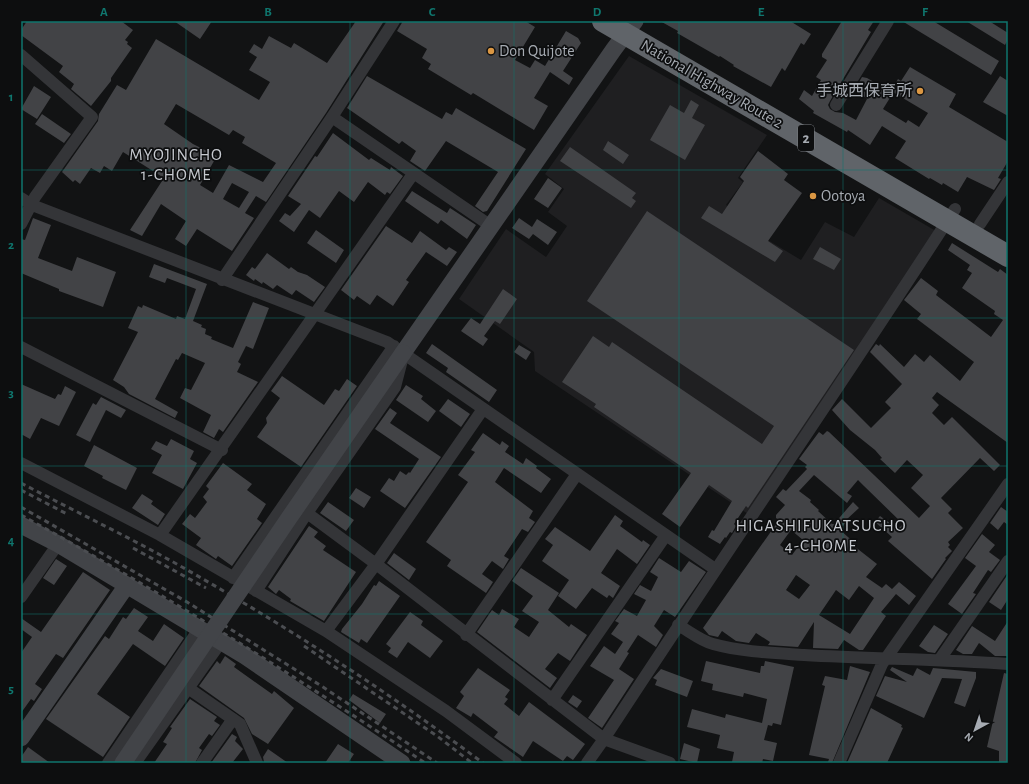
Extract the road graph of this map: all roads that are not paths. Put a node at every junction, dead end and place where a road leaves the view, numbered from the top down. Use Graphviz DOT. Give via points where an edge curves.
graph roads {
  1 [pos="394,21"];
  2 [pos="604,21"];
  3 [pos="888,21"];
  4 [pos="631,25"];
  5 [pos="21,55"];
  6 [pos="836,105"];
  7 [pos="332,117"];
  8 [pos="413,174"];
  9 [pos="1008,182"];
  10 [pos="21,198"];
  11 [pos="32,205"];
  12 [pos="952,215"];
  13 [pos="21,224"];
  14 [pos="980,224"];
  15 [pos="491,226"];
  16 [pos="1008,240"];
  17 [pos="1008,256"];
  18 [pos="222,280"];
  19 [pos="316,314"];
  20 [pos="21,347"];
  21 [pos="399,350"];
  22 [pos="483,409"];
  23 [pos="222,450"];
  24 [pos="21,463"];
  25 [pos="577,474"];
  26 [pos="1008,484"];
  27 [pos="307,513"];
  28 [pos="21,525"];
  29 [pos="160,535"];
  30 [pos="666,535"];
  31 [pos="58,544"];
  32 [pos="1008,561"];
  33 [pos="376,564"];
  34 [pos="715,569"];
  35 [pos="233,578"];
  36 [pos="127,586"];
  37 [pos="256,591"];
  38 [pos="21,597"];
  39 [pos="678,626"];
  40 [pos="199,629"];
  41 [pos="326,631"];
  42 [pos="466,634"];
  43 [pos="221,642"];
  44 [pos="886,658"];
  45 [pos="940,659"];
  46 [pos="1008,664"];
  47 [pos="188,688"];
  48 [pos="552,700"];
  49 [pos="233,719"];
  50 [pos="21,738"];
  51 [pos="604,739"];
  52 [pos="108,763"];
  53 [pos="123,763"];
  54 [pos="135,763"];
  55 [pos="202,763"];
  56 [pos="257,763"];
  57 [pos="402,763"];
  58 [pos="516,763"];
  59 [pos="586,763"];
  60 [pos="670,763"];
  61 [pos="839,763"];
  1 -- 7 [label="street"];
  2 -- 4 [label="highway, National Highway Route 2 / 2"];
  3 -- 6 [label="street"];
  4 -- 12 [label="highway, National Highway Route 2 / 2"];
  4 -- 15 [label="street"];
  5 -- 11 [label="street" via="92,117 35,197"];
  7 -- 8 [label="street"];
  7 -- 18 [label="street"];
  8 -- 15 [label="street"];
  8 -- 19 [label="street"];
  9 -- 14 [label="street"];
  10 -- 11 [label="street"];
  11 -- 13 [label="street"];
  11 -- 18 [label="street"];
  12 -- 14 [label="highway, National Highway Route 2 / 2"];
  12 -- 17 [label="highway, National Highway Route 2 / 2"];
  12 -- 34 [label="street"];
  14 -- 16 [label="highway, National Highway Route 2 / 2"];
  15 -- 21 [label="street"];
  18 -- 19 [label="street"];
  19 -- 21 [label="street" via="388,342"];
  19 -- 23 [label="street"];
  20 -- 23 [label="street"];
  21 -- 22 [label="street"];
  21 -- 27 [label="street" via="395,387"];
  21 -- 35 [label="street"];
  21 -- 53 [label="street, bridge"];
  22 -- 25 [label="street"];
  22 -- 33 [label="street"];
  23 -- 29 [label="street"];
  24 -- 29 [label="street"];
  25 -- 30 [label="street"];
  25 -- 42 [label="street"];
  26 -- 44 [label="street"];
  27 -- 33 [label="street"];
  27 -- 37 [label="street"];
  28 -- 31 [label="street"];
  29 -- 35 [label="street"];
  30 -- 34 [label="street"];
  30 -- 48 [label="street"];
  31 -- 36 [label="street"];
  31 -- 38 [label="street"];
  32 -- 45 [label="street"];
  33 -- 41 [label="street"];
  33 -- 42 [label="street"];
  34 -- 39 [label="street"];
  35 -- 37 [label="street"];
  36 -- 40 [label="street"];
  36 -- 50 [label="street"];
  37 -- 41 [label="street"];
  39 -- 44 [label="street" via="712,644 757,652 876,660"];
  39 -- 51 [label="street"];
  40 -- 43 [label="street"];
  40 -- 52 [label="street"];
  41 -- 58 [label="street" via="446,711"];
  42 -- 48 [label="street"];
  43 -- 47 [label="street"];
  43 -- 57 [label="street"];
  44 -- 45 [label="street"];
  44 -- 61 [label="street"];
  45 -- 46 [label="street"];
  47 -- 49 [label="street"];
  47 -- 54 [label="street"];
  48 -- 51 [label="street"];
  49 -- 55 [label="street"];
  49 -- 56 [label="street" via="240,724"];
  51 -- 59 [label="street"];
  51 -- 60 [label="street"];
}
